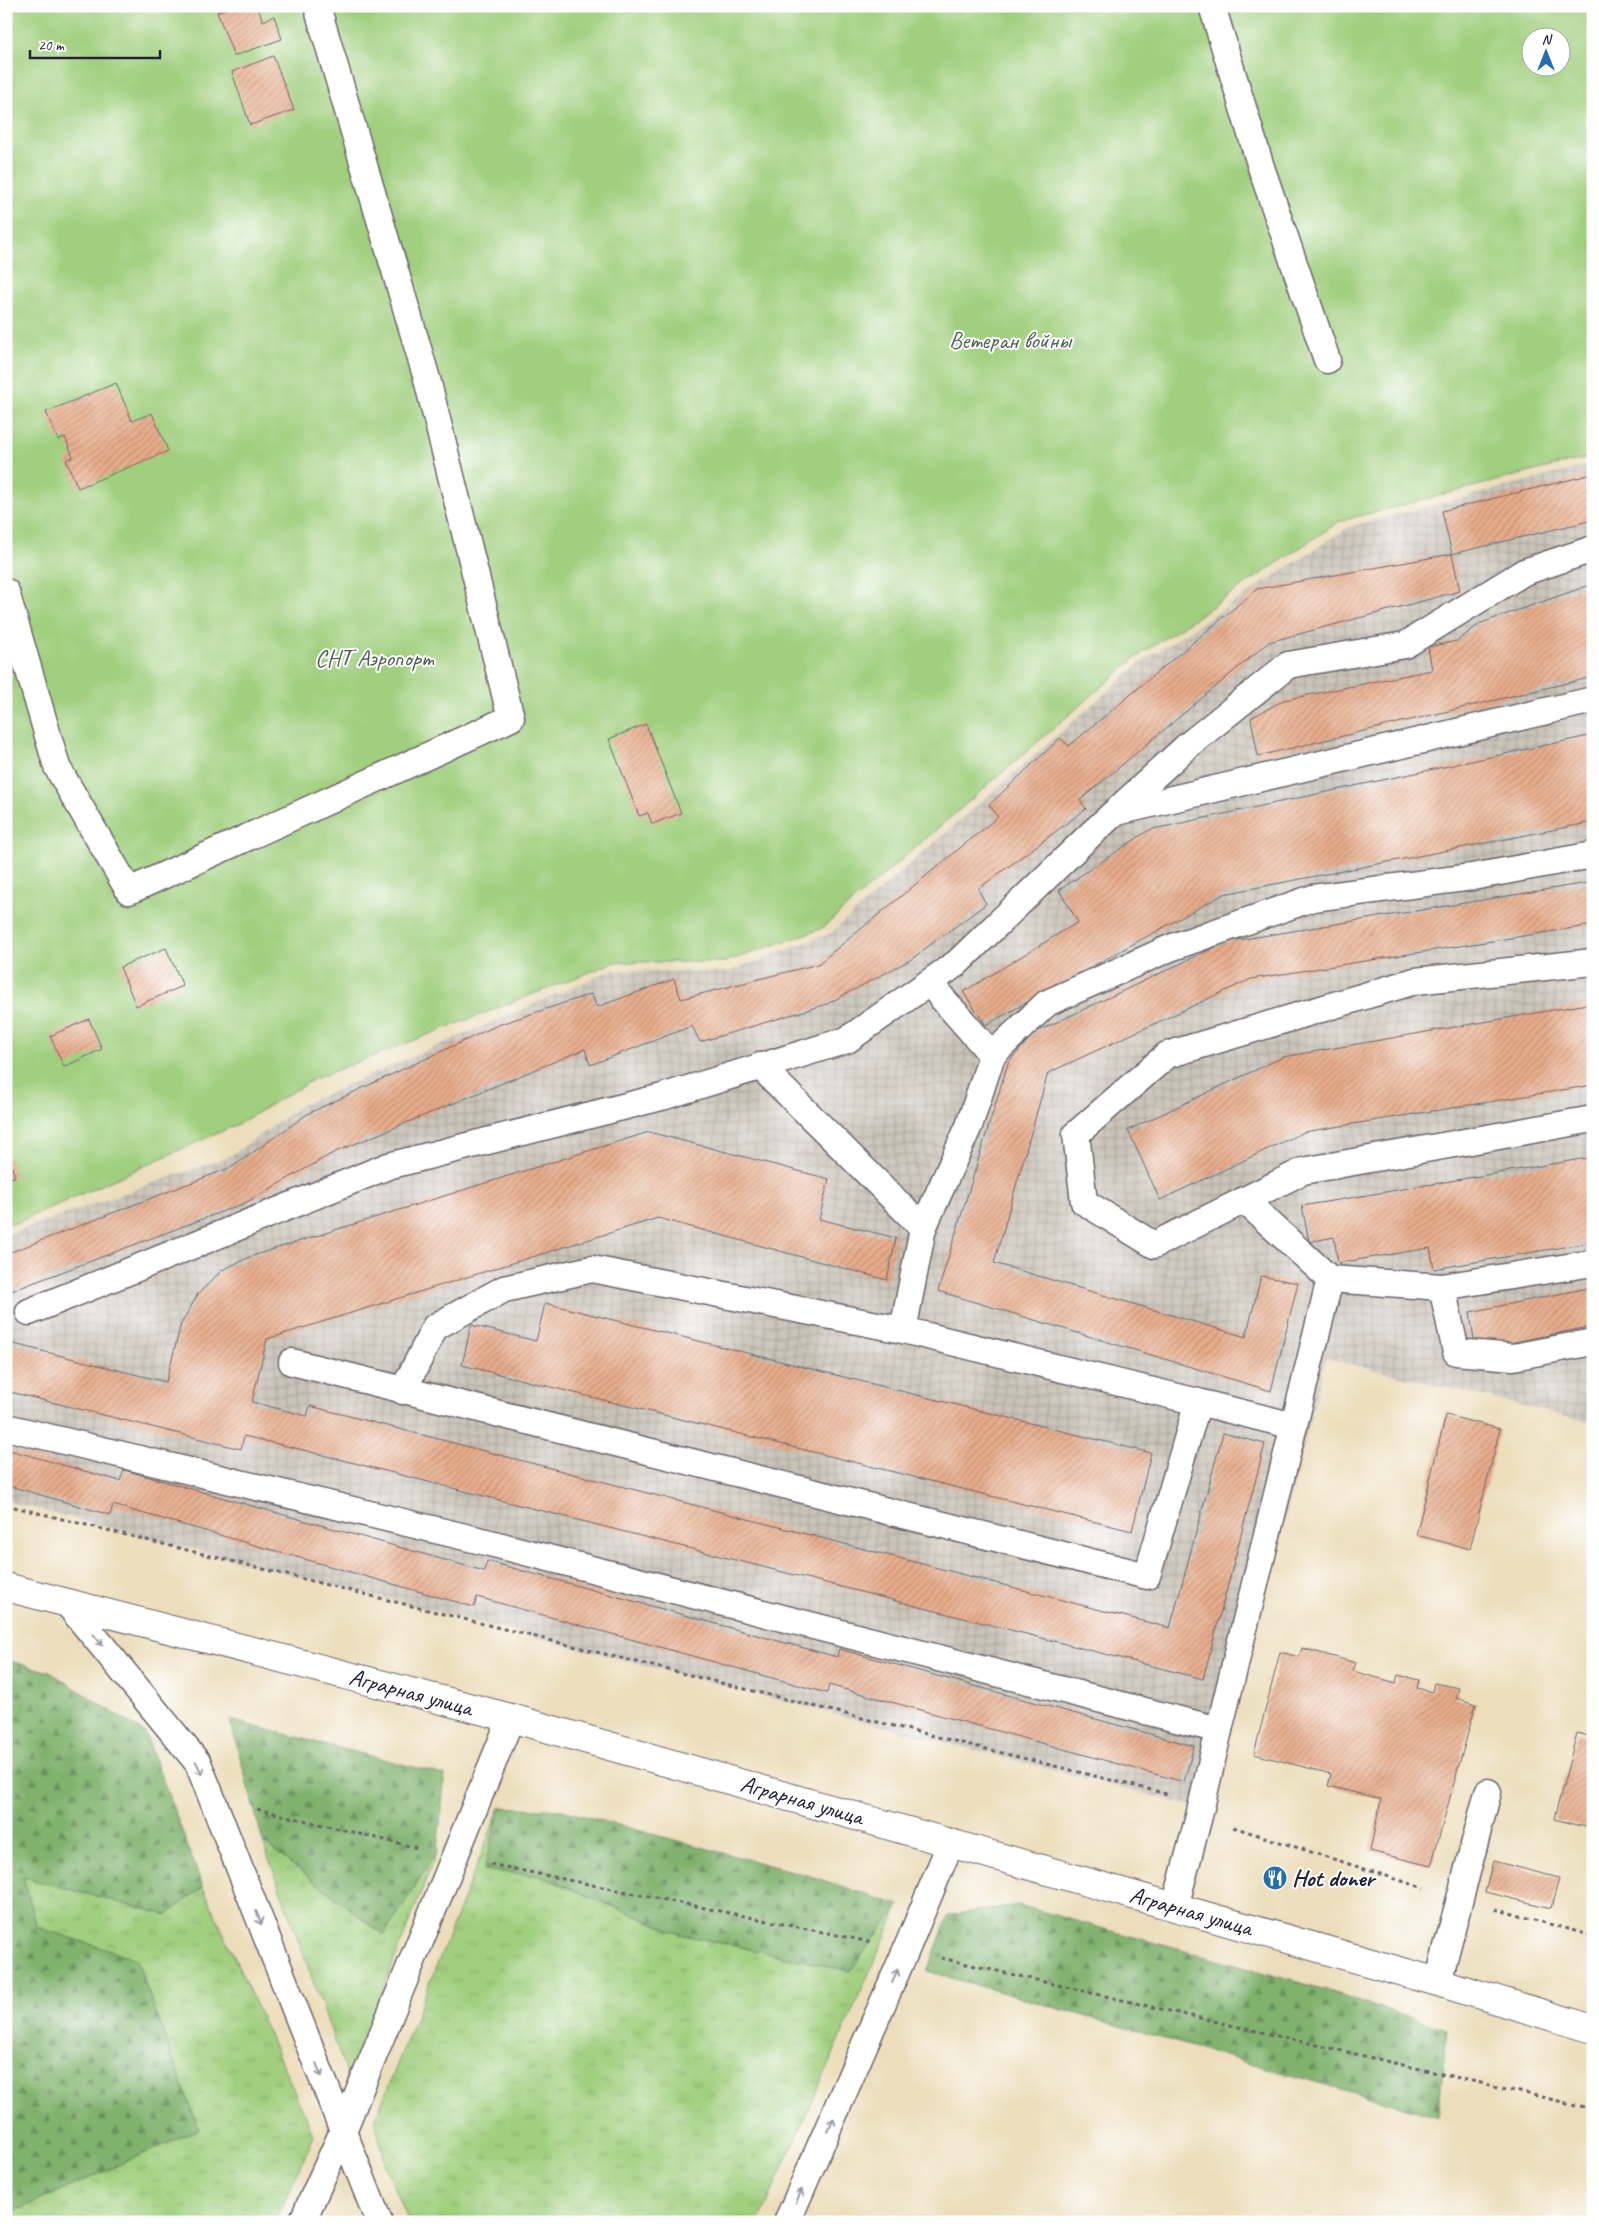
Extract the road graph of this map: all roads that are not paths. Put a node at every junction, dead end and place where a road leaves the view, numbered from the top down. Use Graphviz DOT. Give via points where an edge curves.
graph roads {
  1 [pos="317,6"];
  2 [pos="1212,6"];
  3 [pos="1327,360"];
  4 [pos="1593,550"];
  5 [pos="6,592"];
  6 [pos="1593,700"];
  7 [pos="1114,813"];
  8 [pos="1593,855"];
  9 [pos="1593,962"];
  10 [pos="929,983"];
  11 [pos="992,1055"];
  12 [pos="760,1066"];
  13 [pos="1593,1119"];
  14 [pos="1244,1200"];
  15 [pos="923,1228"];
  16 [pos="1593,1263"];
  17 [pos="1330,1279"];
  18 [pos="1442,1287"];
  19 [pos="29,1312"];
  20 [pos="903,1330"];
  21 [pos="1593,1342"];
  22 [pos="292,1362"];
  23 [pos="404,1391"];
  24 [pos="1198,1402"];
  25 [pos="1294,1426"];
  26 [pos="6,1427"];
  27 [pos="6,1587"];
  28 [pos="67,1603"];
  29 [pos="511,1718"];
  30 [pos="1218,1730"];
  31 [pos="1488,1792"];
  32 [pos="951,1842"];
  33 [pos="1175,1907"];
  34 [pos="1438,1982"];
  35 [pos="1593,2029"];
  36 [pos="343,2131"];
  37 [pos="302,2222"];
  38 [pos="379,2222"];
  39 [pos="788,2222"];
  1 -- 5 [label="lane" via="427,379 511,718 129,891 57,767"];
  2 -- 3 [label="lane" via="1261,167"];
  4 -- 7 [label="lane" via="1524,572 1405,645 1288,665 1186,748"];
  6 -- 7 [label="lane"];
  7 -- 10 [label="lane" via="957,963"];
  8 -- 11 [label="lane" via="1472,877 1313,898 1170,948 1047,1003"];
  9 -- 14 [label="lane" via="1415,981 1167,1055 1076,1134 1084,1202 1154,1245"];
  10 -- 11 [label="lane"];
  10 -- 12 [label="lane" via="847,1040"];
  11 -- 15 [label="lane" via="969,1126"];
  12 -- 15 [label="lane"];
  12 -- 19 [label="lane" via="662,1097 388,1166"];
  13 -- 14 [label="lane" via="1303,1171"];
  14 -- 17 [label="lane"];
  15 -- 20 [label="lane"];
  16 -- 18 [label="lane"];
  17 -- 18 [label="lane"];
  17 -- 25 [label="lane"];
  18 -- 21 [label="lane" via="1456,1352 1513,1356"];
  20 -- 23 [label="lane" via="592,1269 504,1289 434,1327"];
  20 -- 24 [label="lane"];
  22 -- 23 [label="lane"];
  23 -- 24 [label="lane" via="1147,1576"];
  24 -- 25 [label="lane"];
  25 -- 30 [label="lane"];
  26 -- 30 [label="lane" via="486,1542"];
  27 -- 28 [label="street, Аграрная улица"];
  28 -- 29 [label="street, Аграрная улица"];
  28 -- 36 [label="lane, one-way" via="198,1763"];
  29 -- 32 [label="street, Аграрная улица"];
  29 -- 36 [label="lane"];
  30 -- 33 [label="lane"];
  31 -- 34 [label="lane"];
  32 -- 33 [label="street, Аграрная улица"];
  39 -- 32 [label="lane, one-way"];
  33 -- 34 [label="street, Аграрная улица"];
  34 -- 35 [label="street, Аграрная улица"];
  36 -- 37 [label="lane"];
  36 -- 38 [label="lane"];
}
